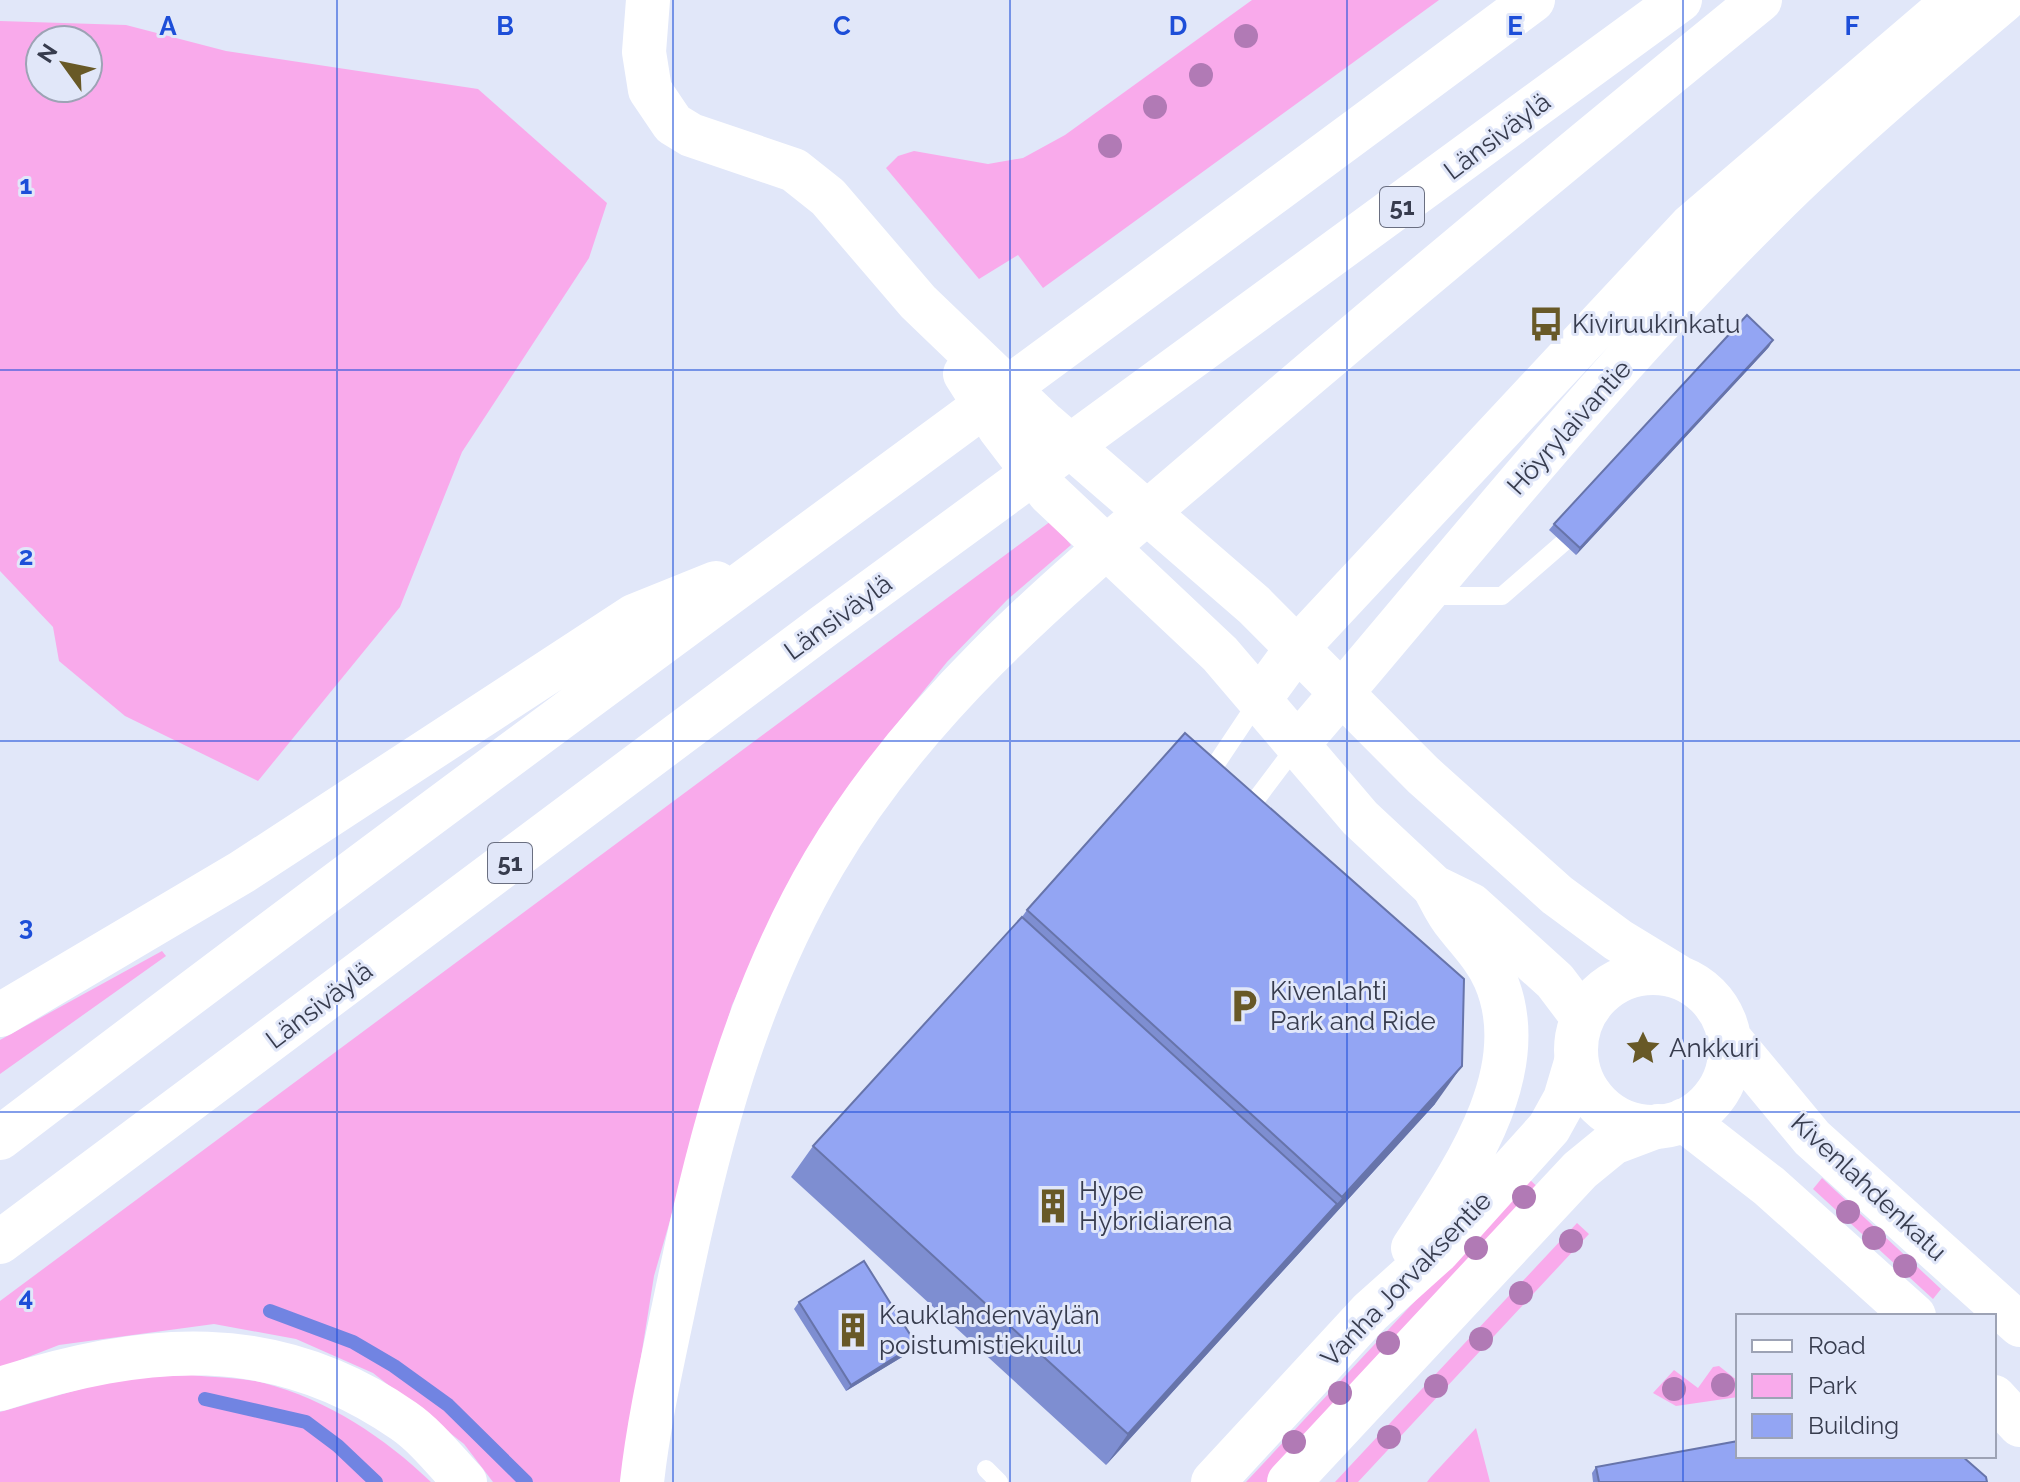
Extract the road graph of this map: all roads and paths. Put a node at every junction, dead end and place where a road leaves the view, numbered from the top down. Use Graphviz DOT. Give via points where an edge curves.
graph roads {
  1 [pos="648,0"];
  2 [pos="1533,0"];
  3 [pos="1680,0"];
  4 [pos="1760,0"];
  5 [pos="1983,3"];
  6 [pos="918,302"];
  7 [pos="1563,543"];
  8 [pos="771,561"];
  9 [pos="1421,596"];
  10 [pos="1297,648"];
  11 [pos="1342,693"];
  12 [pos="1259,700"];
  13 [pos="1297,745"];
  14 [pos="1198,792"];
  15 [pos="1230,833"];
  16 [pos="1434,887"];
  17 [pos="1677,976"];
  18 [pos="0,1015"];
  19 [pos="1583,1018"];
  20 [pos="1729,1038"];
  21 [pos="1576,1062"];
  22 [pos="1671,1123"];
  23 [pos="0,1138"];
  24 [pos="0,1242"];
  25 [pos="1370,1312"];
  26 [pos="1912,1314"];
  27 [pos="2020,1325"];
  28 [pos="0,1389"];
  29 [pos="1996,1399"];
  30 [pos="2020,1425"];
  31 [pos="465,1482"];
  32 [pos="642,1482"];
  33 [pos="1213,1482"];
  34 [pos="1289,1482"];
  1 -- 6 [label="main road" via="644,52 650,90 673,124 794,170 828,197"];
  2 -- 8 [label="main road"];
  3 -- 24 [label="main road, Länsiväylä / 51" via="812,635"];
  4 -- 32 [label="main road" via="1489,220 1024,618 891,764 824,863 760,992 722,1098 649,1424"];
  5 -- 9 [label="main road, Höyrylaivantie" via="1795,184 1570,424"];
  5 -- 10 [label="main road, Höyrylaivantie" via="1767,157 1691,226"];
  6 -- 10 [label="main road" via="1045,424"];
  6 -- 12 [label="main road" via="1000,429 1049,493 1220,654"];
  7 -- 9 [label="lane" via="1502,596"];
  8 -- 18 [label="main road" via="634,616 242,872"];
  8 -- 23 [label="main road"];
  9 -- 11 [label="main road, Höyrylaivantie"];
  10 -- 11 [label="main road"];
  10 -- 12 [label="main road, Höyrylaivantie"];
  11 -- 13 [label="main road, Höyrylaivantie"];
  11 -- 17 [label="main road" via="1423,775 1557,895"];
  12 -- 13 [label="main road"];
  12 -- 14 [label="lane"];
  13 -- 15 [label="lane"];
  13 -- 16 [label="main road" via="1360,818"];
  16 -- 19 [label="main road" via="1471,905 1555,981"];
  16 -- 25 [label="main road" via="1494,975 1509,1029 1506,1066 1470,1157"];
  17 -- 19 [label="main road" via="1649,973 1621,979 1598,995"];
  17 -- 20 [label="main road" via="1702,990 1720,1011"];
  19 -- 21 [label="main road"];
  20 -- 22 [label="main road" via="1725,1077 1716,1093"];
  20 -- 27 [label="main road, Kivenlahdenkatu" via="1812,1138"];
  21 -- 22 [label="main road" via="1599,1105 1619,1119"];
  21 -- 25 [label="main road, Vanha Jorvaksentie" via="1549,1128 1438,1251"];
  22 -- 26 [label="main road" via="1769,1186"];
  22 -- 34 [label="main road, Vanha Jorvaksentie" via="1613,1143 1580,1170"];
  25 -- 33 [label="main road, Vanha Jorvaksentie"];
  28 -- 31 [label="main road" via="73,1365 143,1354 201,1352 253,1359 307,1370 352,1389 407,1423"];
  29 -- 30 [label="main road"];
}
